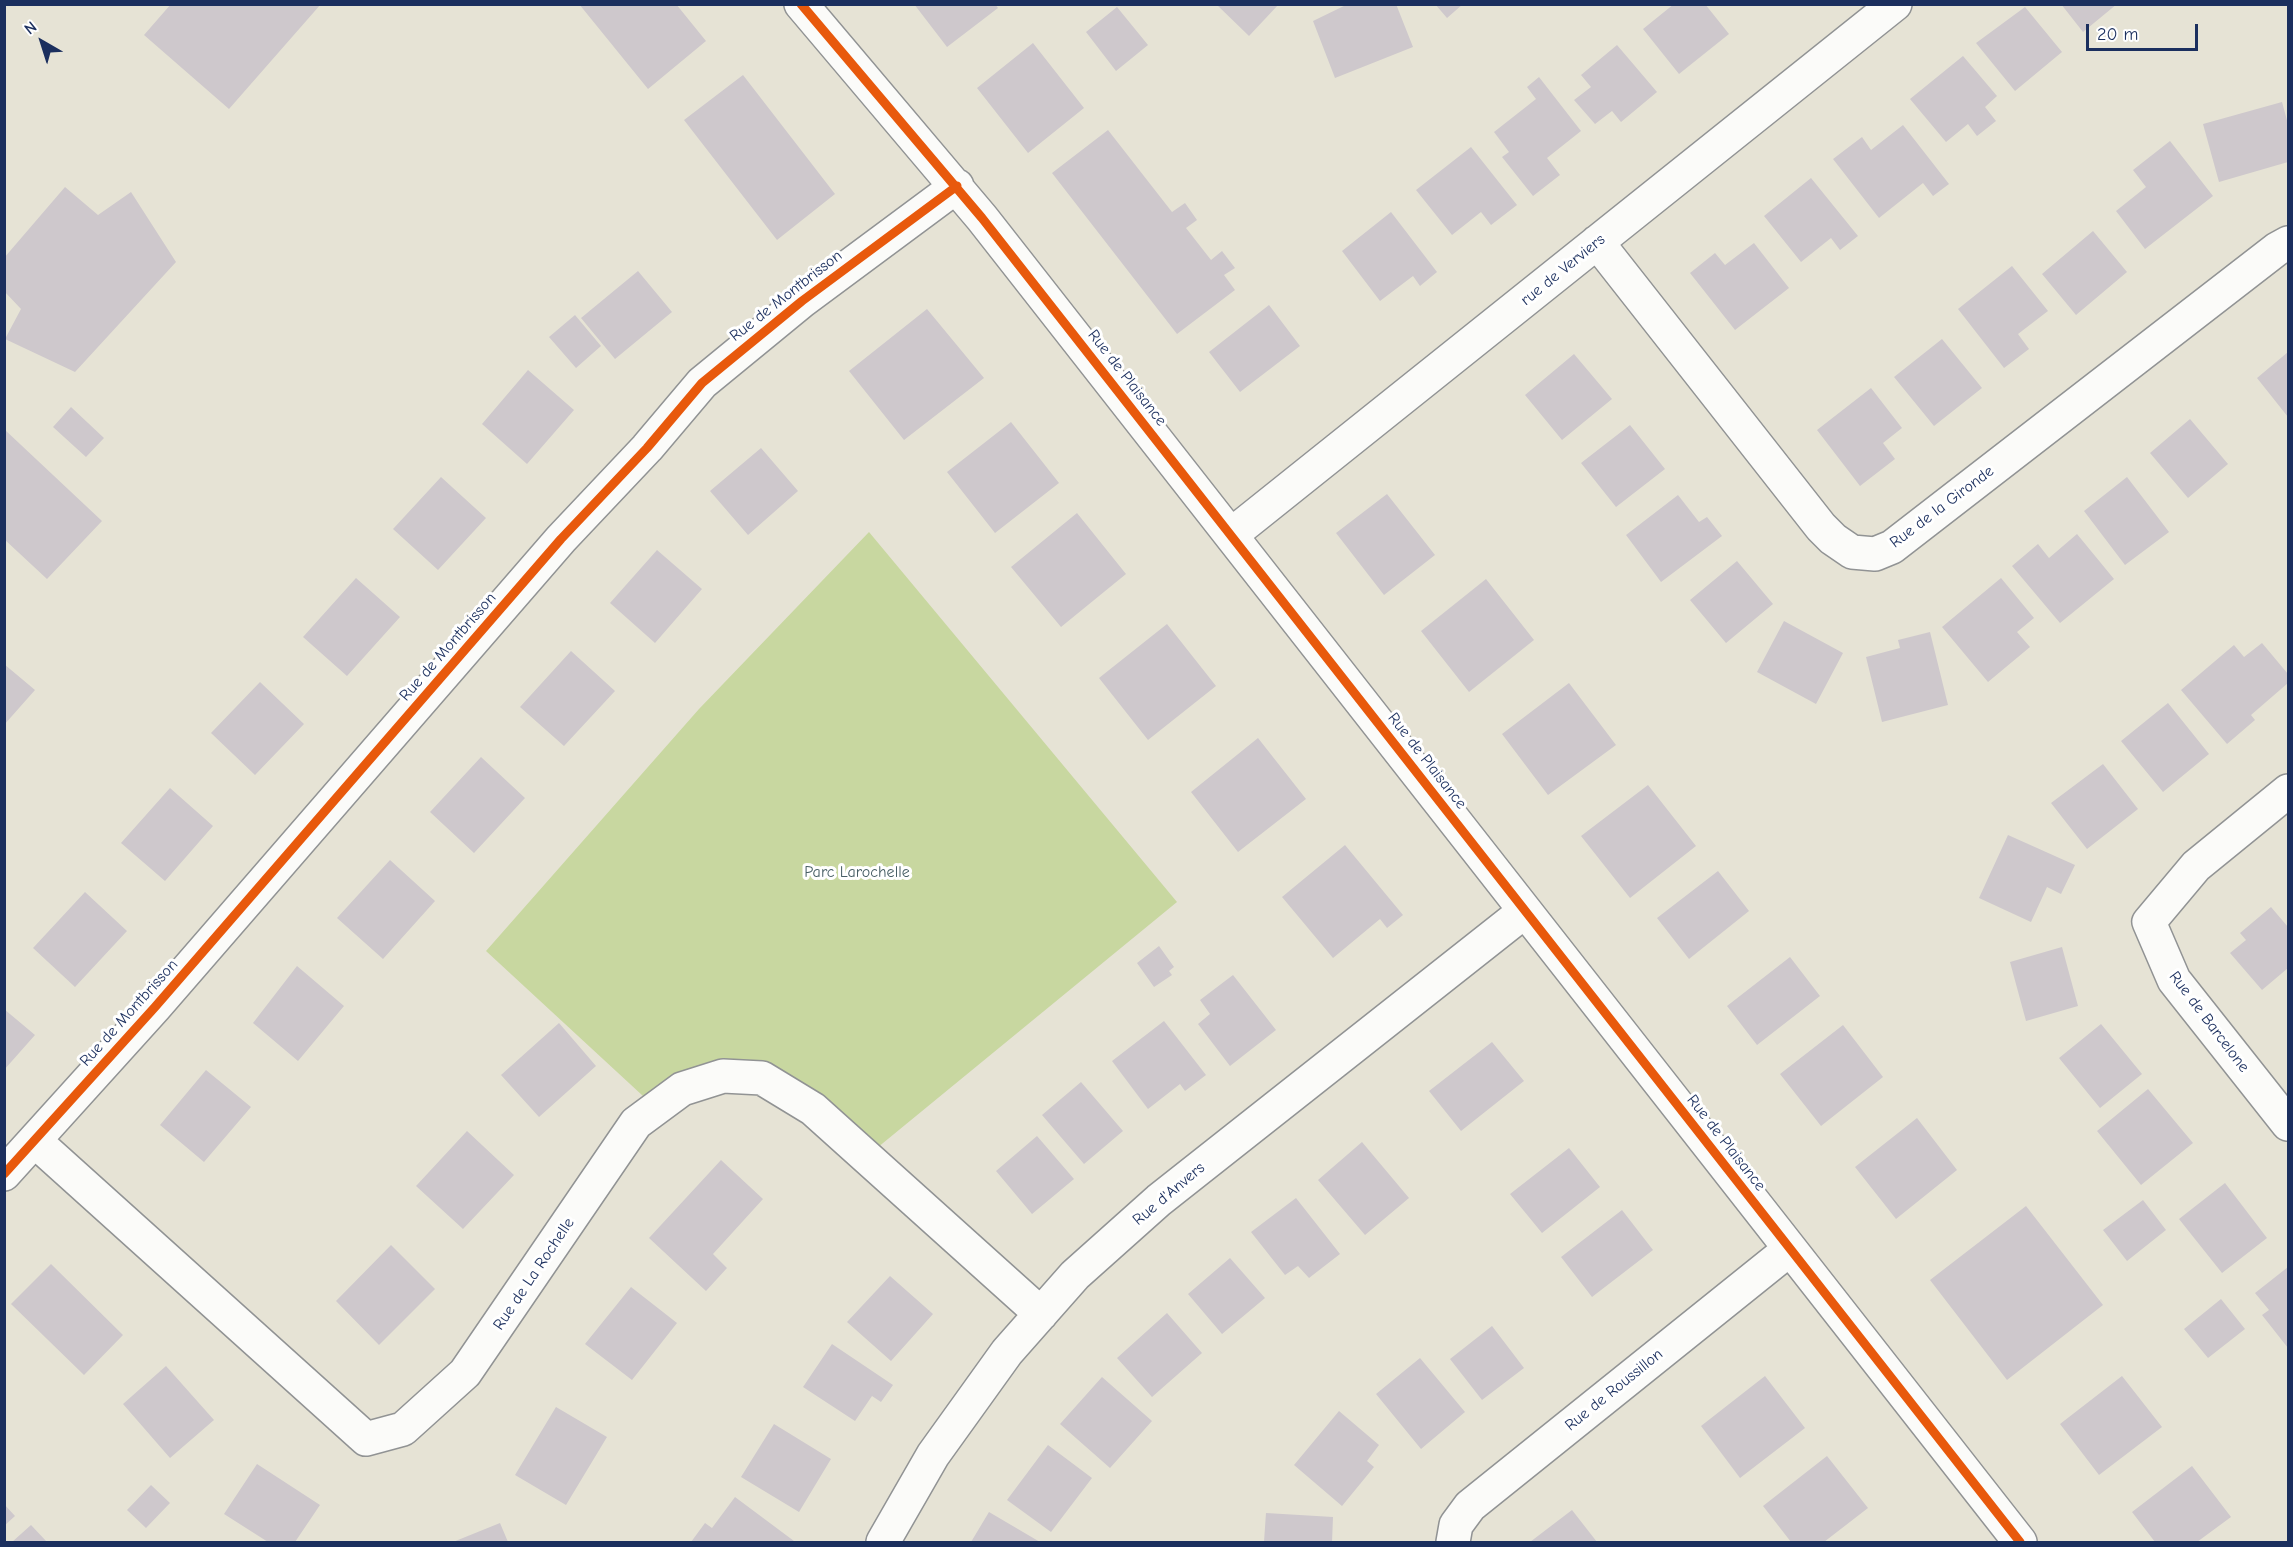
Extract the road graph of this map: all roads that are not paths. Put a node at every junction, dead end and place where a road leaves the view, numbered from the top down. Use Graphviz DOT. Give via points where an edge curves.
graph roads {
  1 [pos="801,4"];
  2 [pos="1895,4"];
  3 [pos="957,186"];
  4 [pos="1597,242"];
  5 [pos="2289,243"];
  6 [pos="1231,535"];
  7 [pos="2289,791"];
  8 [pos="1525,911"];
  9 [pos="2289,1124"];
  10 [pos="35,1141"];
  11 [pos="4,1174"];
  12 [pos="1790,1249"];
  13 [pos="1041,1314"];
  14 [pos="883,1542"];
  15 [pos="1453,1542"];
  16 [pos="2020,1542"];
  1 -- 3 [label="street, Rue de Plaisance"];
  2 -- 4 [label="street, rue de Verviers"];
  3 -- 6 [label="street, Rue de Plaisance"];
  3 -- 10 [label="street, Rue de Montbrisson" via="802,301 702,383 647,448 561,538"];
  4 -- 5 [label="street, Rue de la Gironde" via="1827,533 1851,552 1875,554 1892,547"];
  4 -- 6 [label="street, rue de Verviers"];
  6 -- 8 [label="street, Rue de Plaisance"];
  7 -- 9 [label="street, Rue de Barcelone" via="2196,866 2149,922 2174,980"];
  8 -- 12 [label="street, Rue de Plaisance"];
  8 -- 13 [label="street, Rue d'Anvers" via="1159,1200 1075,1275"];
  10 -- 11 [label="street, Rue de Montbrisson"];
  10 -- 13 [label="street, Rue de La Rochelle" via="366,1439 403,1429 465,1373 636,1123 682,1089 723,1076 762,1078 813,1108"];
  12 -- 15 [label="street, Rue de Roussillon" via="1470,1506 1456,1525"];
  12 -- 16 [label="street, Rue de Plaisance"];
  13 -- 14 [label="street, Rue d'Anvers" via="1007,1352 933,1455"];
}
